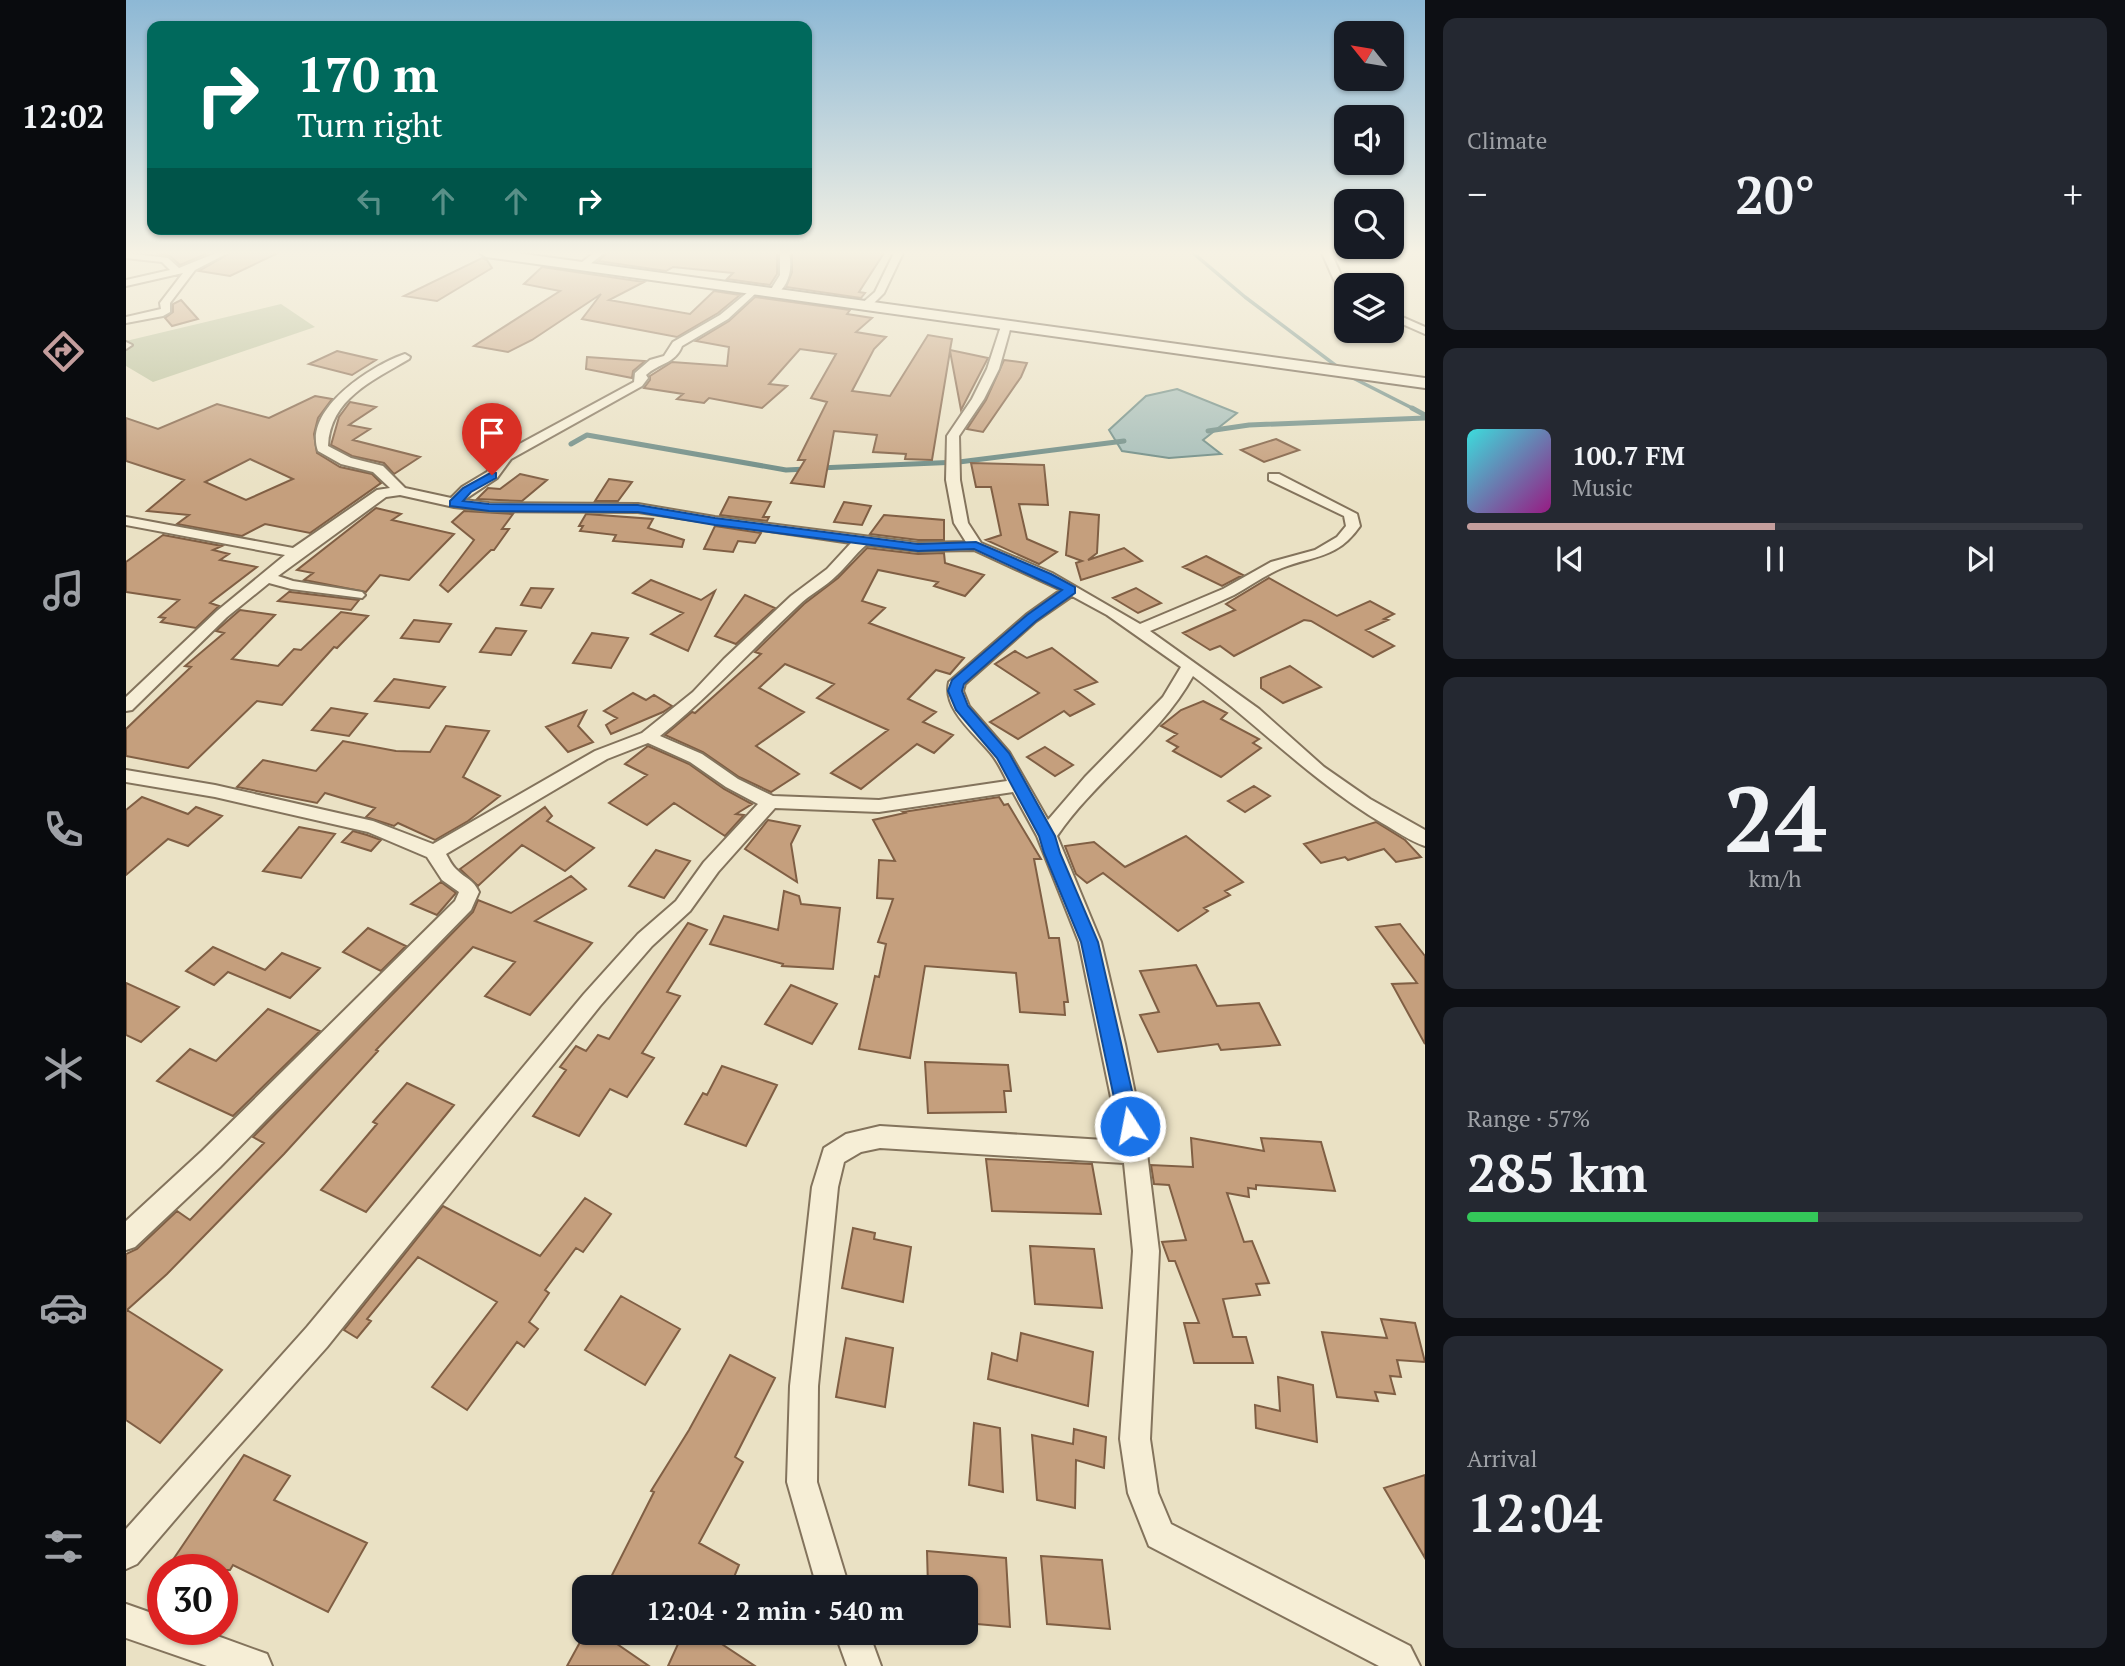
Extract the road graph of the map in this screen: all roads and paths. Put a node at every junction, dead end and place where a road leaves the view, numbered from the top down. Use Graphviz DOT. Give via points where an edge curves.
graph roads {
  1 [pos="700,331"];
  2 [pos="1005,331"];
  3 [pos="1041,331"];
  4 [pos="405,356"];
  5 [pos="1425,383"];
  6 [pos="1274,477"];
  7 [pos="400,491"];
  8 [pos="454,503"];
  9 [pos="126,521"];
  10 [pos="864,539"];
  11 [pos="976,546"];
  12 [pos="296,553"];
  13 [pos="267,577"];
  14 [pos="1070,590"];
  15 [pos="357,594"];
  16 [pos="1139,630"];
  17 [pos="1189,666"];
  18 [pos="126,706"];
  19 [pos="648,737"];
  20 [pos="135,778"];
  21 [pos="1019,785"];
  22 [pos="126,793"];
  23 [pos="769,802"];
  24 [pos="1047,836"];
  25 [pos="1425,839"];
  26 [pos="434,852"];
  27 [pos="1135,1153"];
  28 [pos="126,1238"];
  29 [pos="126,1553"];
  30 [pos="828,1575"];
  31 [pos="126,1621"];
  32 [pos="856,1645"];
  33 [pos="255,1666"];
  34 [pos="864,1666"];
  35 [pos="1403,1666"];
  1 -- 8 [label="street" via="677,344 668,359 654,362 639,375 638,384 507,456 492,475"];
  2 -- 11 [label="street" via="978,400 953,436 953,480 961,523"];
  3 -- 5 [label="main road"];
  4 -- 7 [label="street" via="349,391 322,424 321,435 322,449 378,469"];
  6 -- 16 [label="street" via="1350,514 1353,526 1342,540 1320,553 1276,565 1228,592"];
  7 -- 8 [label="street"];
  7 -- 12 [label="street" via="383,493"];
  8 -- 10 [label="street" via="638,508"];
  9 -- 12 [label="street"];
  10 -- 11 [label="street" via="918,547"];
  10 -- 19 [label="street" via="699,696"];
  11 -- 14 [label="street"];
  12 -- 13 [label="street"];
  13 -- 15 [label="street"];
  13 -- 18 [label="street"];
  14 -- 16 [label="street"];
  14 -- 21 [label="street" via="957,682 961,707 1003,756"];
  16 -- 17 [label="street"];
  17 -- 24 [label="street" via="1184,683 1063,812"];
  17 -- 25 [label="street" via="1253,713 1318,771"];
  19 -- 23 [label="street" via="696,758"];
  19 -- 26 [label="street" via="601,755"];
  20 -- 22 [label="street"];
  20 -- 26 [label="street" via="373,827"];
  21 -- 23 [label="street" via="879,806"];
  21 -- 24 [label="street"];
  23 -- 29 [label="street" via="710,867 683,906 645,940 592,1000 317,1337"];
  24 -- 27 [label="street" via="1090,942"];
  26 -- 28 [label="street" via="449,875 466,884 470,892 464,905"];
  27 -- 30 [label="street" via="880,1137 855,1142 833,1156 825,1188 804,1385 802,1482"];
  27 -- 35 [label="street" via="1146,1251 1135,1439 1143,1493 1160,1535 1358,1635 1398,1658"];
  31 -- 33 [label="street"];
  32 -- 34 [label="street"];
}
